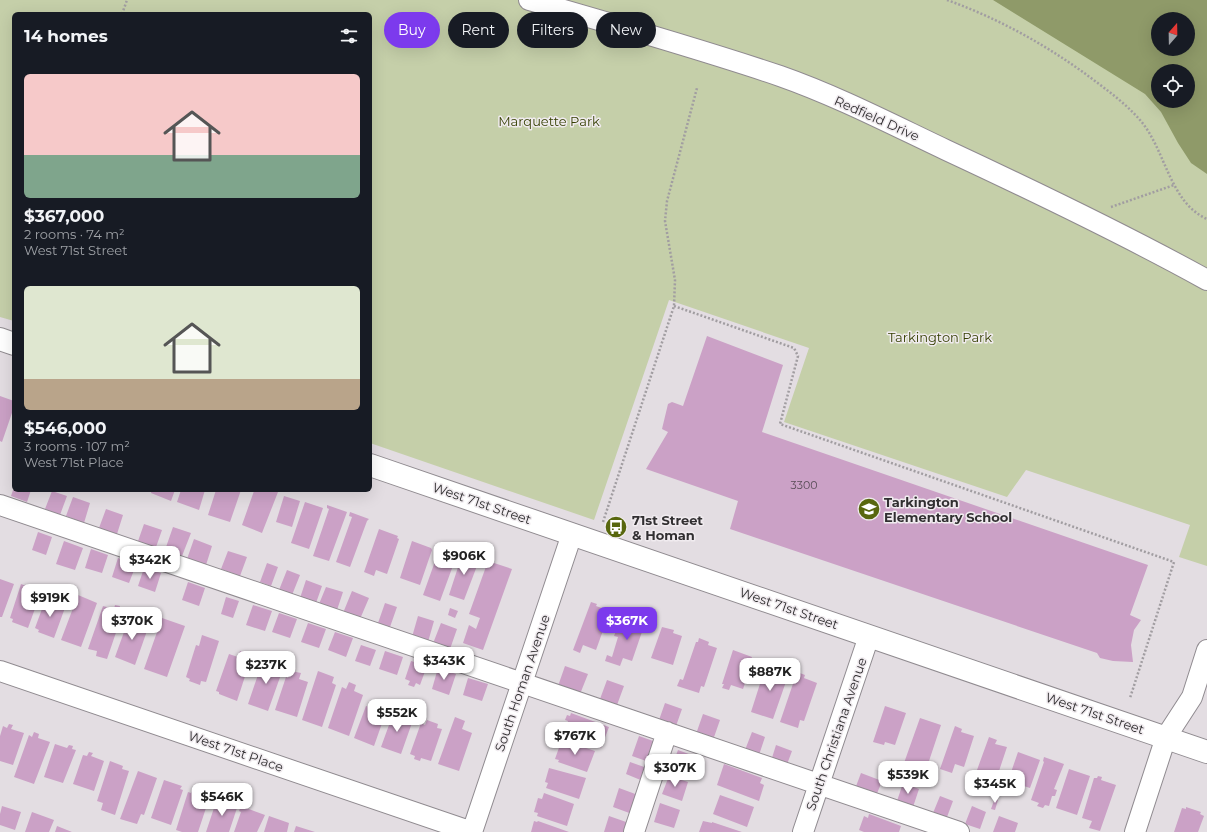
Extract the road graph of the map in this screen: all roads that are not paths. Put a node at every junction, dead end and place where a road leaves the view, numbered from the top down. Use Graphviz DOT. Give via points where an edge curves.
graph roads {
  1 [pos="529,0"];
  2 [pos="1207,280"];
  3 [pos="0,339"];
  4 [pos="12,343"];
  5 [pos="372,466"];
  6 [pos="0,504"];
  7 [pos="572,534"];
  8 [pos="869,636"];
  9 [pos="1207,650"];
  10 [pos="0,670"];
  11 [pos="522,683"];
  12 [pos="667,732"];
  13 [pos="1166,737"];
  14 [pos="1207,752"];
  15 [pos="819,784"];
  16 [pos="472,832"];
  17 [pos="634,832"];
  18 [pos="803,832"];
  19 [pos="959,832"];
  20 [pos="1135,832"];
  1 -- 2 [label="street, Redfield Drive" via="781,77 868,113 1084,216"];
  3 -- 4 [label="main road"];
  5 -- 7 [label="main road, West 71st Street"];
  6 -- 11 [label="street"];
  7 -- 8 [label="main road, West 71st Street"];
  7 -- 11 [label="street, South Homan Avenue"];
  8 -- 13 [label="main road, West 71st Street"];
  8 -- 15 [label="street, South Christiana Avenue"];
  9 -- 13 [label="street" via="1192,697"];
  10 -- 16 [label="street, West 71st Place"];
  11 -- 12 [label="street"];
  11 -- 16 [label="street, South Homan Avenue"];
  12 -- 15 [label="street"];
  12 -- 17 [label="street"];
  13 -- 14 [label="main road, West 71st Street"];
  13 -- 20 [label="street"];
  15 -- 18 [label="street, South Christiana Avenue"];
  15 -- 19 [label="street"];
}
